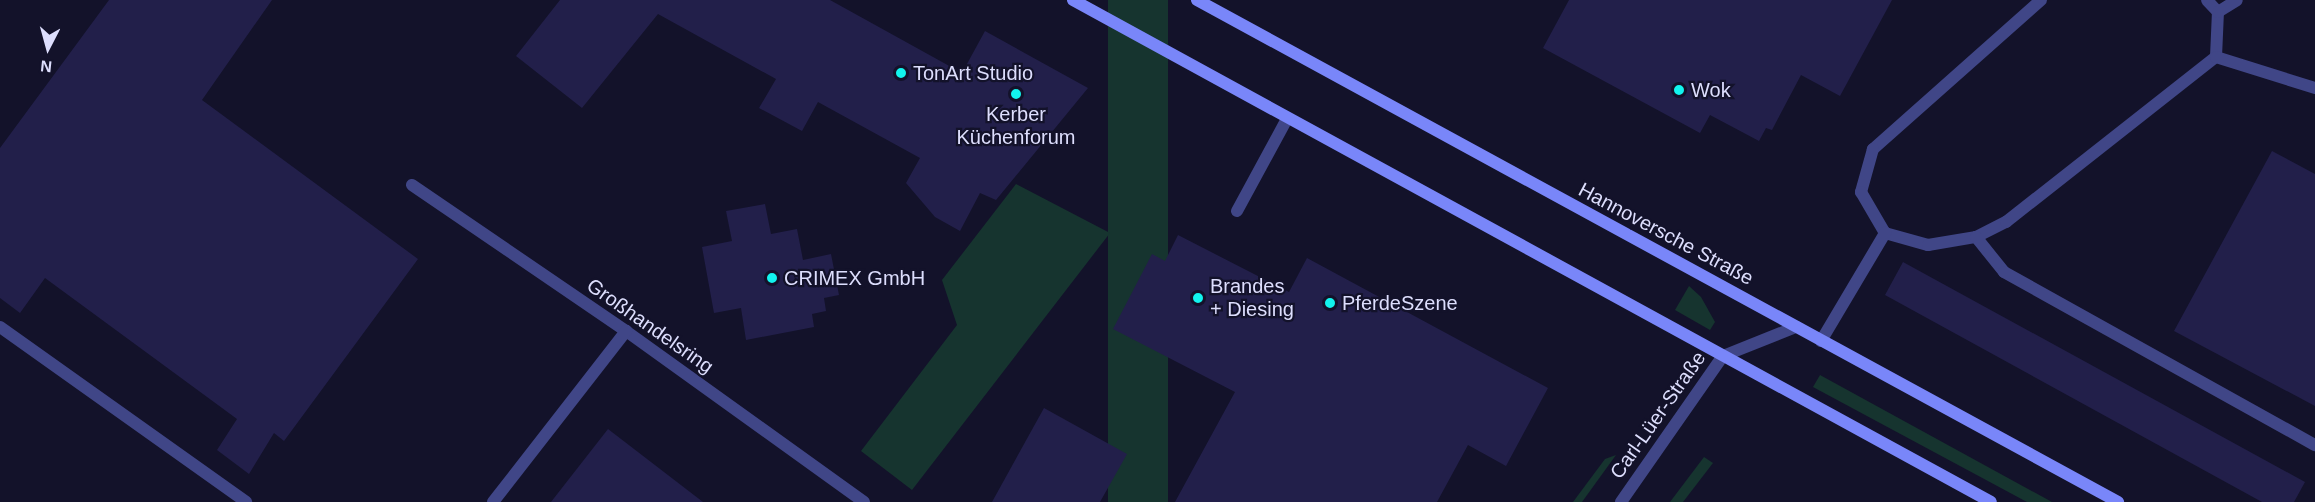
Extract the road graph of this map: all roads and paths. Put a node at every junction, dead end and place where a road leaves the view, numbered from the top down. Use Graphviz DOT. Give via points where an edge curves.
graph roads {
  1 [pos="1073,0"];
  2 [pos="1197,0"];
  3 [pos="2041,0"];
  4 [pos="2207,0"];
  5 [pos="2237,0"];
  6 [pos="2218,12"];
  7 [pos="2216,57"];
  8 [pos="2315,88"];
  9 [pos="1287,119"];
  10 [pos="412,185"];
  11 [pos="1237,211"];
  12 [pos="1885,233"];
  13 [pos="1976,237"];
  14 [pos="0,327"];
  15 [pos="1796,327"];
  16 [pos="626,332"];
  17 [pos="1821,341"];
  18 [pos="1723,357"];
  19 [pos="2315,445"];
  20 [pos="246,502"];
  21 [pos="493,502"];
  22 [pos="864,502"];
  23 [pos="1621,502"];
  24 [pos="1991,502"];
  25 [pos="2118,502"];
  1 -- 9 [label="main road"];
  2 -- 15 [label="main road, Hannoversche Straße"];
  3 -- 12 [label="street" via="1873,149 1861,192"];
  4 -- 6 [label="street"];
  5 -- 6 [label="street"];
  6 -- 7 [label="street"];
  7 -- 8 [label="street"];
  7 -- 13 [label="street" via="2006,222"];
  9 -- 11 [label="street"];
  9 -- 18 [label="main road"];
  10 -- 16 [label="street, Großhandelsring"];
  12 -- 13 [label="street" via="1928,245"];
  12 -- 17 [label="street"];
  13 -- 19 [label="street" via="2004,272"];
  14 -- 20 [label="street"];
  15 -- 17 [label="main road, Hannoversche Straße"];
  15 -- 18 [label="street, Carl-Lüer-Straße"];
  16 -- 21 [label="street"];
  16 -- 22 [label="street, Großhandelsring"];
  17 -- 25 [label="main road, Hannoversche Straße"];
  18 -- 23 [label="street, Carl-Lüer-Straße"];
  18 -- 24 [label="main road"];
}
